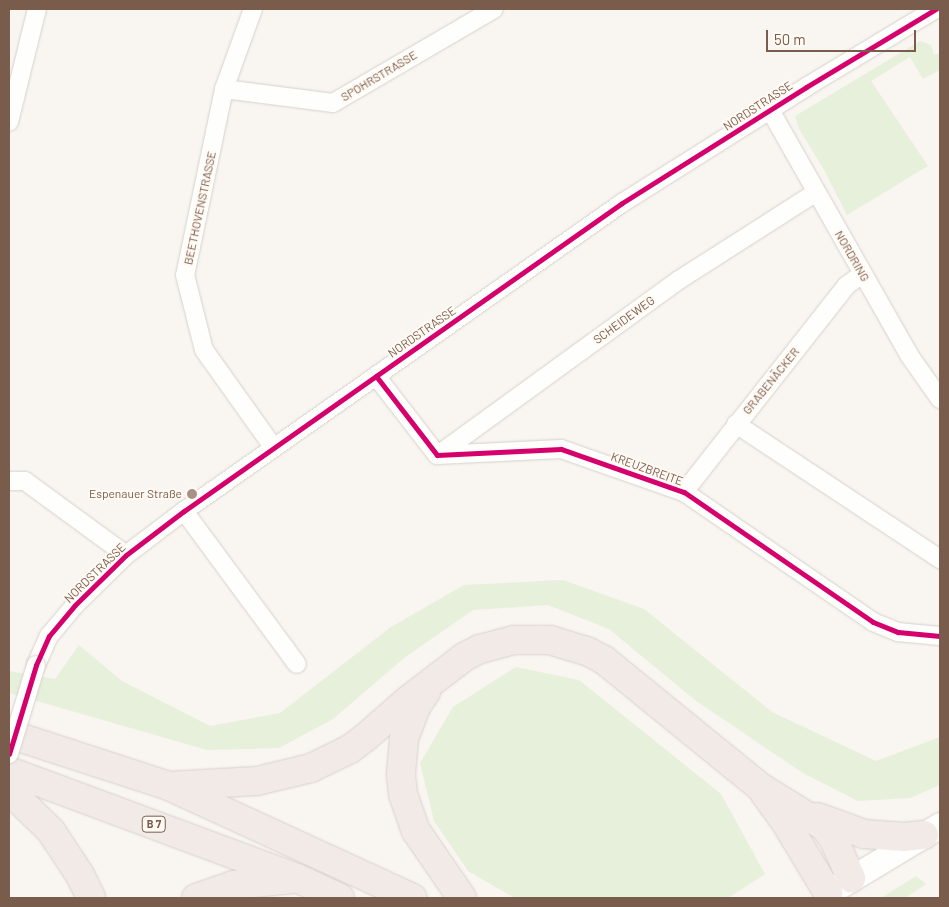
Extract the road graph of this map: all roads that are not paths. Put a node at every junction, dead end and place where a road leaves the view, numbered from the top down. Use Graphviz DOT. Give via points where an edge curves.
graph roads {
  1 [pos="37,9"];
  2 [pos="253,9"];
  3 [pos="494,9"];
  4 [pos="936,9"];
  5 [pos="914,14"];
  6 [pos="224,89"];
  7 [pos="770,110"];
  8 [pos="9,122"];
  9 [pos="815,193"];
  10 [pos="862,274"];
  11 [pos="376,376"];
  12 [pos="940,399"];
  13 [pos="736,424"];
  14 [pos="274,448"];
  15 [pos="437,456"];
  16 [pos="9,481"];
  17 [pos="684,492"];
  18 [pos="184,511"];
  19 [pos="126,555"];
  20 [pos="940,559"];
  21 [pos="940,636"];
  22 [pos="297,664"];
  23 [pos="436,679"];
  24 [pos="9,734"];
  25 [pos="9,754"];
  26 [pos="9,771"];
  27 [pos="168,786"];
  28 [pos="760,787"];
  29 [pos="9,790"];
  30 [pos="793,806"];
  31 [pos="932,830"];
  32 [pos="852,878"];
  33 [pos="298,879"];
  34 [pos="824,896"];
  35 [pos="91,898"];
  36 [pos="196,898"];
  37 [pos="340,898"];
  38 [pos="414,898"];
  39 [pos="462,898"];
  1 -- 8 [label="street"];
  2 -- 6 [label="street, BEETHOVENSTRASSE"];
  3 -- 6 [label="street, SPOHRSTRASSE" via="333,103"];
  4 -- 5 [label="street, NORDSTRASSE"];
  5 -- 7 [label="street, NORDSTRASSE"];
  6 -- 14 [label="street, BEETHOVENSTRASSE" via="186,275 204,350"];
  7 -- 9 [label="street, NORDRING"];
  7 -- 11 [label="street, NORDSTRASSE" via="622,203"];
  9 -- 10 [label="street, NORDRING"];
  9 -- 15 [label="street, SCHEIDEWEG" via="679,280"];
  10 -- 12 [label="street, NORDRING" via="909,355"];
  10 -- 13 [label="street, GRABENÄCKER" via="847,285"];
  11 -- 14 [label="street, NORDSTRASSE"];
  11 -- 15 [label="street"];
  13 -- 17 [label="street, GRABENÄCKER"];
  13 -- 20 [label="street"];
  14 -- 18 [label="street, NORDSTRASSE"];
  15 -- 17 [label="street, KREUZBREITE" via="561,449"];
  16 -- 19 [label="street" via="25,481"];
  17 -- 21 [label="street, KREUZBREITE" via="872,622 898,632"];
  18 -- 19 [label="street, NORDSTRASSE"];
  18 -- 22 [label="street"];
  19 -- 25 [label="street, NORDSTRASSE, bridge" via="75,605 50,636 36,665"];
  23 -- 27 [label="highway" via="350,749 311,768 257,781"];
  23 -- 28 [label="highway" via="464,657 496,644 532,639 569,644 604,660 619,671"];
  23 -- 39 [label="highway" via="416,707 404,739 403,794 416,831"];
  24 -- 27 [label="highway"];
  26 -- 33 [label="highway, B 7"];
  27 -- 38 [label="highway"];
  28 -- 30 [label="highway"];
  28 -- 34 [label="highway" via="786,824"];
  29 -- 35 [label="highway" via="51,832 80,875"];
  30 -- 31 [label="highway" via="864,834 904,837"];
  30 -- 32 [label="highway" via="825,827"];
  31 -- 32 [label="main road"];
  32 -- 34 [label="main road"];
  33 -- 36 [label="highway" via="234,886"];
  33 -- 37 [label="highway, B 7"];
}
